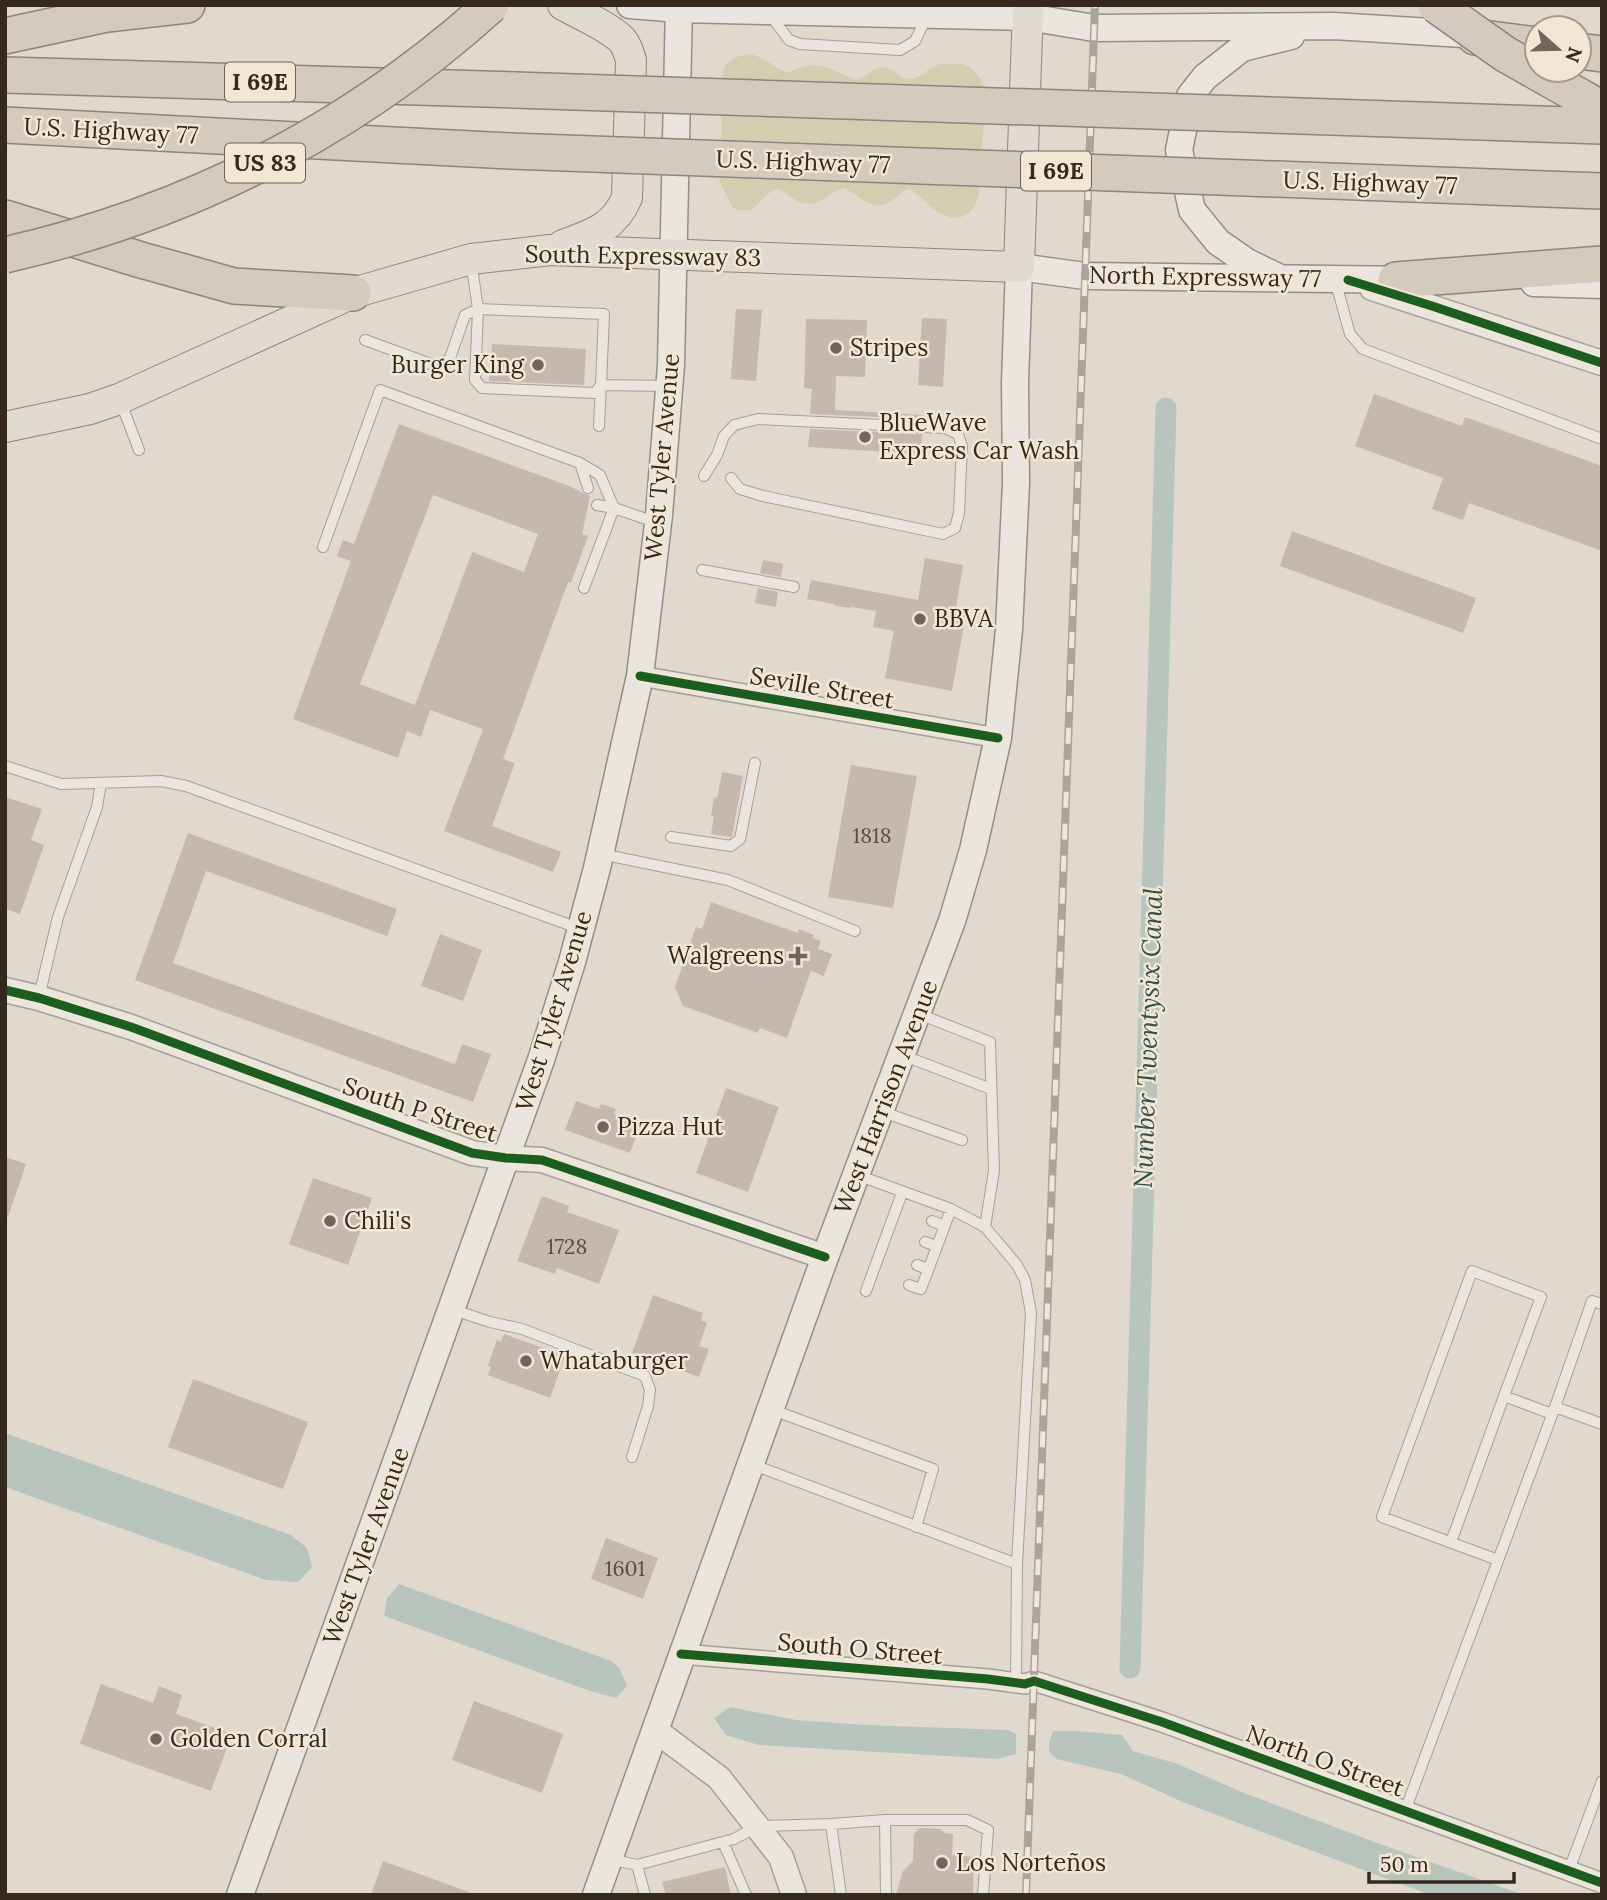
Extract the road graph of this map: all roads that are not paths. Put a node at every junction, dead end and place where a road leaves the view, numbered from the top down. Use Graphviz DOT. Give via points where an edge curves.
graph roads {
  1 [pos="187,5"];
  2 [pos="491,5"];
  3 [pos="563,5"];
  4 [pos="630,5"];
  5 [pos="679,7"];
  6 [pos="767,11"];
  7 [pos="1028,11"];
  8 [pos="928,15"];
  9 [pos="1442,19"];
  10 [pos="1334,26"];
  11 [pos="5,36"];
  12 [pos="1523,36"];
  13 [pos="1523,41"];
  14 [pos="5,75"];
  15 [pos="1602,109"];
  16 [pos="5,125"];
  17 [pos="1602,126"];
  18 [pos="1602,191"];
  19 [pos="5,218"];
  20 [pos="550,250"];
  21 [pos="674,254"];
  22 [pos="5,255"];
  23 [pos="471,259"];
  24 [pos="1602,264"];
  25 [pos="1019,267"];
  26 [pos="1280,278"];
  27 [pos="1342,280"];
  28 [pos="1396,280"];
  29 [pos="1602,285"];
  30 [pos="353,293"];
  31 [pos="478,309"];
  32 [pos="365,340"];
  33 [pos="1602,363"];
  34 [pos="601,385"];
  35 [pos="669,386"];
  36 [pos="119,399"];
  37 [pos="599,426"];
  38 [pos="5,427"];
  39 [pos="1602,439"];
  40 [pos="139,450"];
  41 [pos="580,463"];
  42 [pos="704,475"];
  43 [pos="731,478"];
  44 [pos="588,488"];
  45 [pos="597,505"];
  46 [pos="614,508"];
  47 [pos="658,523"];
  48 [pos="323,547"];
  49 [pos="702,570"];
  50 [pos="794,587"];
  51 [pos="584,588"];
  52 [pos="640,676"];
  53 [pos="998,738"];
  54 [pos="755,763"];
  55 [pos="5,766"];
  56 [pos="101,783"];
  57 [pos="671,837"];
  58 [pos="600,854"];
  59 [pos="580,929"];
  60 [pos="855,930"];
  61 [pos="5,990"];
  62 [pos="39,998"];
  63 [pos="917,1013"];
  64 [pos="901,1055"];
  65 [pos="992,1089"];
  66 [pos="880,1111"];
  67 [pos="961,1140"];
  68 [pos="506,1158"];
  69 [pos="856,1174"];
  70 [pos="902,1193"];
  71 [pos="951,1209"];
  72 [pos="932,1221"];
  73 [pos="945,1226"];
  74 [pos="985,1227"];
  75 [pos="925,1242"];
  76 [pos="937,1246"];
  77 [pos="825,1257"];
  78 [pos="917,1265"];
  79 [pos="928,1269"];
  80 [pos="909,1285"];
  81 [pos="866,1291"];
  82 [pos="1602,1304"];
  83 [pos="452,1309"];
  84 [pos="1504,1396"];
  85 [pos="770,1409"];
  86 [pos="1553,1410"];
  87 [pos="1602,1424"];
  88 [pos="632,1457"];
  89 [pos="750,1464"];
  90 [pos="916,1527"];
  91 [pos="1451,1542"];
  92 [pos="1498,1560"];
  93 [pos="1017,1564"];
  94 [pos="681,1654"];
  95 [pos="1025,1681"];
  96 [pos="655,1730"];
  97 [pos="1602,1781"];
  98 [pos="1405,1811"];
  99 [pos="885,1819"];
  100 [pos="831,1824"];
  101 [pos="758,1826"];
  102 [pos="723,1842"];
  103 [pos="609,1859"];
  104 [pos="637,1865"];
  105 [pos="1569,1870"];
  106 [pos="1602,1882"];
  107 [pos="244,1894"];
  108 [pos="596,1895"];
  109 [pos="645,1895"];
  110 [pos="746,1895"];
  111 [pos="794,1895"];
  112 [pos="841,1895"];
  113 [pos="886,1895"];
  114 [pos="982,1895"];
  1 -- 11 [label="highway" via="107,14"];
  2 -- 22 [label="highway, US 83, bridge" via="390,87 263,164 114,226"];
  3 -- 20 [label="main road" via="608,30 628,50 627,198 621,211 601,230"];
  4 -- 5 [label="main road"];
  5 -- 6 [label="main road"];
  5 -- 21 [label="main road, West Tyler Avenue"];
  6 -- 8 [label="main road"];
  6 -- 8 [label="lane" via="789,40 800,44 900,50 915,41"];
  7 -- 8 [label="main road"];
  7 -- 10 [label="main road" via="1094,28"];
  7 -- 25 [label="main road"];
  9 -- 10 [label="main road"];
  9 -- 12 [label="main road"];
  9 -- 13 [label="highway"];
  9 -- 15 [label="highway, bridge"];
  10 -- 26 [label="main road" via="1242,48 1205,77 1190,96 1179,150 1192,210 1217,242"];
  14 -- 17 [label="highway, I 69E, bridge"];
  16 -- 18 [label="highway, U.S. Highway 77 / I 69E, bridge" via="510,151"];
  19 -- 30 [label="highway" via="234,286"];
  20 -- 21 [label="main road, South Expressway 83"];
  20 -- 23 [label="main road, South Expressway 83"];
  21 -- 25 [label="main road, South Expressway 83"];
  21 -- 35 [label="main road, West Tyler Avenue"];
  23 -- 30 [label="main road, South Expressway 83"];
  23 -- 31 [label="lane"];
  24 -- 28 [label="highway"];
  25 -- 26 [label="main road, North Expressway 77" via="1085,276"];
  25 -- 53 [label="main road, West Harrison Avenue" via="1016,483"];
  26 -- 27 [label="main road, North Expressway 77"];
  27 -- 28 [label="main road, North Expressway 77"];
  27 -- 33 [label="street"];
  27 -- 39 [label="lane" via="1350,334 1363,349"];
  28 -- 29 [label="main road, North Expressway 77"];
  30 -- 36 [label="main road, South Expressway 83"];
  31 -- 32 [label="lane" via="465,316 450,358 439,367"];
  31 -- 34 [label="lane" via="604,314"];
  31 -- 34 [label="lane" via="475,380 482,388 595,393"];
  34 -- 35 [label="lane"];
  34 -- 37 [label="lane"];
  35 -- 47 [label="main road, West Tyler Avenue"];
  36 -- 38 [label="main road, South Expressway 83" via="90,410"];
  36 -- 40 [label="lane"];
  41 -- 44 [label="lane"];
  41 -- 46 [label="lane" via="600,475"];
  41 -- 48 [label="lane" via="380,390"];
  42 -- 43 [label="lane" via="734,425 758,419 945,428 958,435 962,446 959,513 955,528 943,534 764,496 740,489"];
  45 -- 46 [label="lane"];
  46 -- 47 [label="lane"];
  46 -- 51 [label="lane"];
  47 -- 52 [label="main road, West Tyler Avenue"];
  49 -- 50 [label="lane"];
  52 -- 53 [label="street, Seville Street"];
  52 -- 58 [label="main road, West Tyler Avenue"];
  53 -- 63 [label="main road, West Harrison Avenue" via="970,862"];
  54 -- 57 [label="lane" via="740,839 732,846"];
  55 -- 56 [label="lane" via="61,785"];
  56 -- 59 [label="lane" via="161,781 186,786"];
  56 -- 62 [label="lane" via="97,807 58,917"];
  58 -- 59 [label="main road, West Tyler Avenue"];
  58 -- 60 [label="lane" via="728,880"];
  59 -- 68 [label="main road, West Tyler Avenue"];
  61 -- 62 [label="street, South P Street"];
  62 -- 68 [label="street, South P Street" via="131,1027 472,1153"];
  63 -- 64 [label="main road, West Harrison Avenue"];
  63 -- 65 [label="lane" via="990,1042"];
  64 -- 65 [label="lane"];
  64 -- 66 [label="main road, West Harrison Avenue"];
  65 -- 74 [label="lane" via="994,1171"];
  66 -- 67 [label="lane"];
  66 -- 69 [label="main road, West Harrison Avenue"];
  68 -- 77 [label="street, South P Street" via="541,1160"];
  68 -- 83 [label="main road, West Tyler Avenue"];
  69 -- 70 [label="lane"];
  69 -- 77 [label="main road, West Harrison Avenue"];
  70 -- 71 [label="lane"];
  70 -- 81 [label="lane" via="901,1210 878,1274"];
  71 -- 73 [label="lane"];
  71 -- 74 [label="lane"];
  72 -- 73 [label="lane"];
  73 -- 76 [label="lane"];
  74 -- 93 [label="lane" via="1017,1265 1031,1313"];
  75 -- 76 [label="lane"];
  76 -- 79 [label="lane"];
  77 -- 85 [label="main road, West Harrison Avenue"];
  78 -- 79 [label="lane"];
  79 -- 80 [label="lane" via="921,1289"];
  82 -- 86 [label="lane" via="1592,1301"];
  83 -- 88 [label="lane" via="522,1329 645,1376 650,1390 648,1406"];
  83 -- 107 [label="main road, West Tyler Avenue"];
  84 -- 86 [label="lane"];
  84 -- 91 [label="lane"];
  84 -- 91 [label="lane" via="1541,1297 1472,1271 1382,1517"];
  85 -- 89 [label="main road, West Harrison Avenue"];
  85 -- 90 [label="lane" via="933,1469"];
  86 -- 87 [label="lane"];
  86 -- 92 [label="lane"];
  89 -- 90 [label="lane"];
  89 -- 94 [label="main road, West Harrison Avenue"];
  90 -- 93 [label="lane"];
  91 -- 92 [label="lane"];
  92 -- 98 [label="lane"];
  93 -- 95 [label="lane"];
  94 -- 95 [label="street, South O Street"];
  94 -- 96 [label="main road, West Harrison Avenue"];
  95 -- 98 [label="street, North O Street" via="1162,1722"];
  96 -- 101 [label="street" via="719,1778"];
  96 -- 103 [label="main road, West Harrison Avenue"];
  97 -- 105 [label="lane"];
  98 -- 105 [label="street, North O Street"];
  99 -- 100 [label="lane"];
  99 -- 113 [label="lane"];
  99 -- 114 [label="lane" via="967,1820 988,1830"];
  100 -- 101 [label="lane"];
  100 -- 112 [label="lane"];
  101 -- 102 [label="lane"];
  101 -- 111 [label="street" via="781,1857"];
  102 -- 104 [label="lane"];
  102 -- 110 [label="lane"];
  103 -- 104 [label="lane"];
  103 -- 108 [label="main road, West Harrison Avenue"];
  104 -- 109 [label="lane"];
  105 -- 106 [label="street, North O Street"];
}
